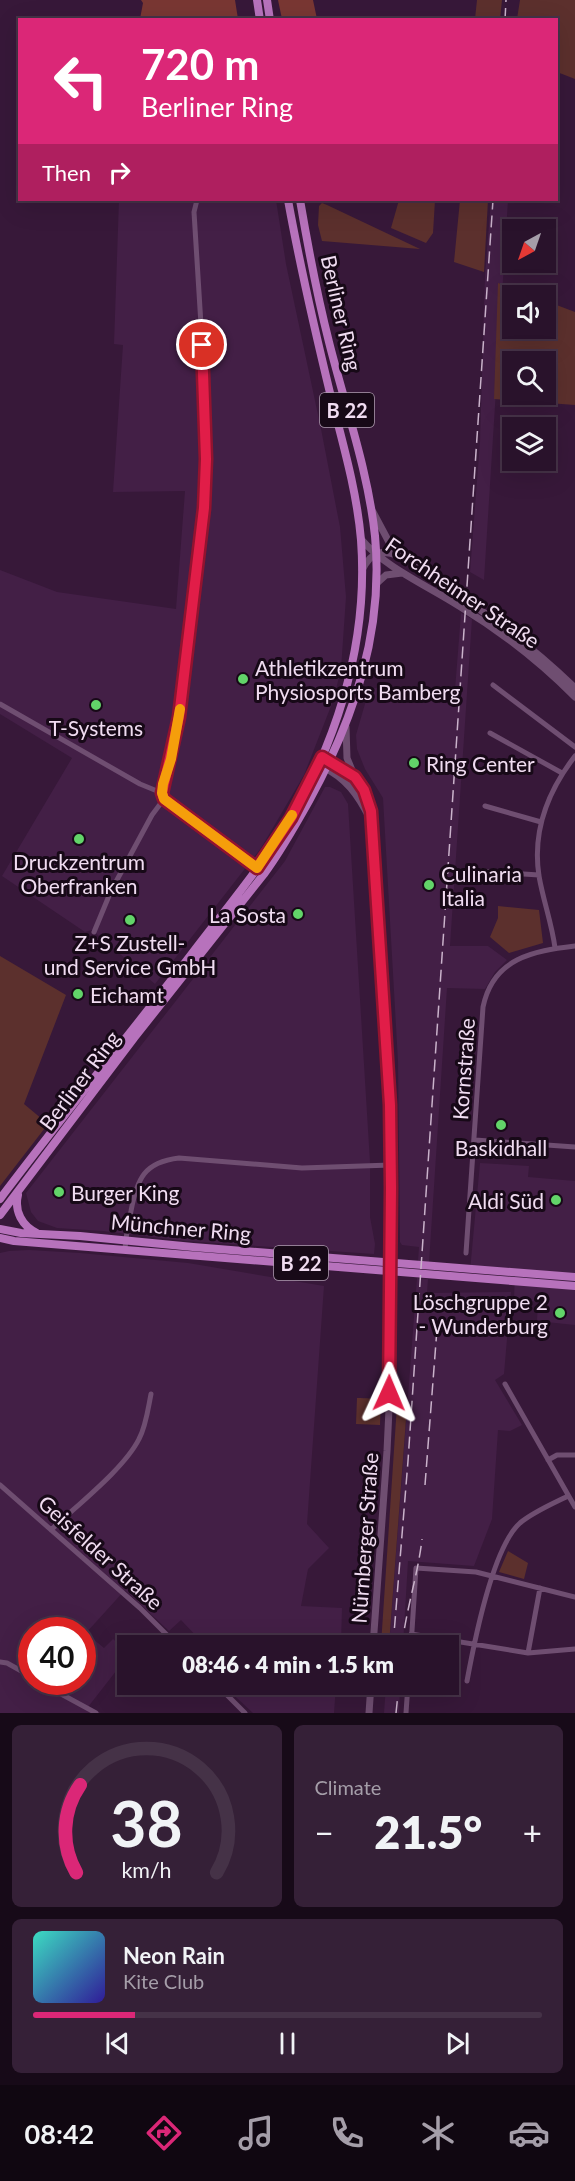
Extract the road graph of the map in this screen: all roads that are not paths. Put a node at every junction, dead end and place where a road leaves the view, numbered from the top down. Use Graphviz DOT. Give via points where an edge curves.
graph roads {
  1 [pos="257,0"];
  2 [pos="267,0"];
  3 [pos="260,18"];
  4 [pos="270,18"];
  5 [pos="196,201"];
  6 [pos="288,201"];
  7 [pos="300,201"];
  8 [pos="370,504"];
  9 [pos="361,539"];
  10 [pos="375,554"];
  11 [pos="402,557"];
  12 [pos="362,570"];
  13 [pos="406,573"];
  14 [pos="376,584"];
  15 [pos="493,685"];
  16 [pos="575,688"];
  17 [pos="575,697"];
  18 [pos="0,704"];
  19 [pos="346,725"];
  20 [pos="490,733"];
  21 [pos="575,747"];
  22 [pos="575,756"];
  23 [pos="324,763"];
  24 [pos="562,773"];
  25 [pos="355,777"];
  26 [pos="163,796"];
  27 [pos="485,806"];
  28 [pos="371,821"];
  29 [pos="541,822"];
  30 [pos="260,871"];
  31 [pos="480,871"];
  32 [pos="539,875"];
  33 [pos="94,932"];
  34 [pos="575,946"];
  35 [pos="555,948"];
  36 [pos="475,1140"];
  37 [pos="575,1147"];
  38 [pos="391,1165"];
  39 [pos="20,1188"];
  40 [pos="0,1199"];
  41 [pos="0,1215"];
  42 [pos="0,1229"];
  43 [pos="40,1234"];
  44 [pos="0,1238"];
  45 [pos="14,1241"];
  46 [pos="0,1244"];
  47 [pos="125,1244"];
  48 [pos="466,1253"];
  49 [pos="575,1277"];
  50 [pos="575,1286"];
  51 [pos="505,1384"];
  52 [pos="151,1394"];
  53 [pos="575,1455"];
  54 [pos="548,1460"];
  55 [pos="0,1485"];
  56 [pos="568,1496"];
  57 [pos="575,1507"];
  58 [pos="51,1530"];
  59 [pos="493,1576"];
  60 [pos="540,1588"];
  61 [pos="575,1597"];
  62 [pos="411,1634"];
  63 [pos="167,1635"];
  64 [pos="374,1635"];
  65 [pos="474,1644"];
  66 [pos="575,1649"];
  67 [pos="528,1653"];
  68 [pos="0,1662"];
  69 [pos="18,1669"];
  70 [pos="467,1681"];
  71 [pos="63,1695"];
  72 [pos="227,1695"];
  73 [pos="370,1695"];
  74 [pos="407,1695"];
  75 [pos="96,1713"];
  76 [pos="245,1713"];
  77 [pos="369,1713"];
  78 [pos="406,1713"];
  1 -- 3 [label="main road"];
  2 -- 4 [label="main road"];
  5 -- 26 [label="street" via="206,459 204,508 179,717"];
  6 -- 9 [label="main road, Berliner Ring / B 22"];
  7 -- 8 [label="main road, Berliner Ring / B 22" via="311,267"];
  8 -- 10 [label="main road, Berliner Ring / B 22"];
  8 -- 11 [label="street, Forchheimer Straße" via="390,544"];
  9 -- 10 [label="street, Forchheimer Straße"];
  9 -- 12 [label="main road, Berliner Ring / B 22"];
  10 -- 11 [label="street" via="385,551"];
  10 -- 12 [label="street"];
  10 -- 13 [label="street, Forchheimer Straße"];
  10 -- 14 [label="main road, Berliner Ring / B 22"];
  11 -- 16 [label="street, Forchheimer Straße" via="516,635"];
  12 -- 23 [label="main road, Berliner Ring / B 22" via="352,663"];
  13 -- 14 [label="street" via="390,573"];
  13 -- 17 [label="street, Forchheimer Straße" via="511,640"];
  14 -- 19 [label="main road, Berliner Ring / B 22" via="366,665"];
  15 -- 21 [label="street"];
  18 -- 26 [label="street"];
  19 -- 23 [label="main road, Berliner Ring / B 22"];
  19 -- 25 [label="street, Nürnberger Straße" via="347,758"];
  20 -- 24 [label="street"];
  22 -- 24 [label="street"];
  23 -- 25 [label="street"];
  23 -- 28 [label="street, Nürnberger Straße" via="354,790"];
  23 -- 30 [label="main road, Berliner Ring / B 22"];
  24 -- 29 [label="street"];
  25 -- 28 [label="street, Nürnberger Straße" via="368,801"];
  26 -- 30 [label="street"];
  26 -- 33 [label="street" via="106,899"];
  27 -- 29 [label="street"];
  28 -- 38 [label="street, Nürnberger Straße"];
  29 -- 32 [label="street"];
  30 -- 39 [label="main road, Berliner Ring / B 22"];
  30 -- 40 [label="main road, Berliner Ring / B 22"];
  31 -- 32 [label="street"];
  32 -- 35 [label="street"];
  34 -- 35 [label="street, Kornstraße"];
  35 -- 36 [label="street, Kornstraße" via="518,958 503,969 486,994"];
  36 -- 37 [label="street"];
  36 -- 48 [label="street, Kornstraße"];
  38 -- 47 [label="street" via="302,1168 166,1160 154,1164 139,1180"];
  38 -- 64 [label="street, Nürnberger Straße, bridge" via="387,1451"];
  39 -- 41 [label="main road, Berliner Ring"];
  39 -- 43 [label="main road" via="18,1211 24,1224"];
  42 -- 43 [label="main road, Münchner Ring"];
  43 -- 47 [label="main road, Münchner Ring / B 22"];
  44 -- 45 [label="main road, B 22"];
  45 -- 46 [label="main road"];
  45 -- 47 [label="main road, Münchner Ring / B 22"];
  47 -- 49 [label="main road, Münchner Ring / B 22"];
  47 -- 50 [label="main road, Münchner Ring / B 22"];
  51 -- 54 [label="street"];
  52 -- 58 [label="street" via="140,1438 132,1450"];
  53 -- 54 [label="street" via="557,1455"];
  54 -- 56 [label="street"];
  55 -- 58 [label="street, Geisfelder Straße"];
  56 -- 57 [label="street"];
  56 -- 59 [label="street" via="519,1524 507,1538"];
  58 -- 63 [label="street, Geisfelder Straße"];
  59 -- 60 [label="street"];
  59 -- 62 [label="street" via="416,1568"];
  59 -- 65 [label="street"];
  60 -- 61 [label="street"];
  60 -- 67 [label="street"];
  62 -- 65 [label="street"];
  65 -- 67 [label="street"];
  65 -- 70 [label="street"];
  66 -- 67 [label="street"];
  68 -- 69 [label="street"];
  71 -- 75 [label="street"];
  72 -- 76 [label="street"];
  73 -- 77 [label="street"];
  74 -- 78 [label="street"];
}
